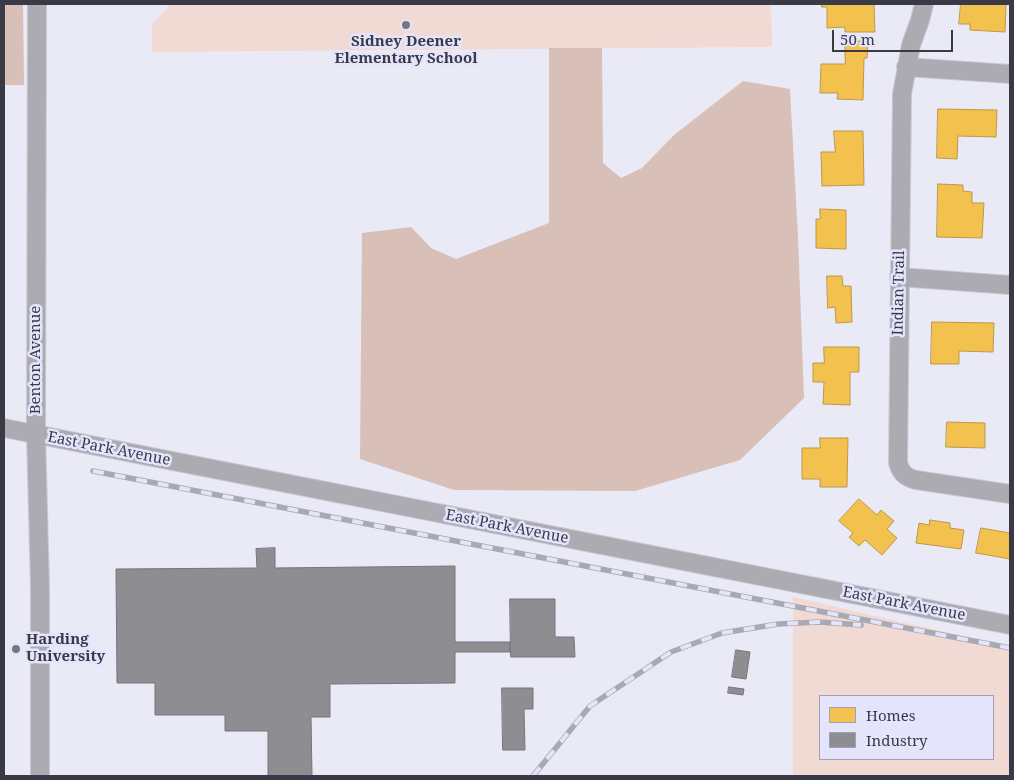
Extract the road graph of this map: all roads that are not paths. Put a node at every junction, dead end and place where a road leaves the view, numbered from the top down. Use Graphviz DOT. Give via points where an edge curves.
graph roads {
  1 [pos="37,4"];
  2 [pos="924,4"];
  3 [pos="906,68"];
  4 [pos="1010,74"];
  5 [pos="899,277"];
  6 [pos="1010,285"];
  7 [pos="4,428"];
  8 [pos="36,434"];
  9 [pos="1010,494"];
  10 [pos="1010,625"];
  11 [pos="40,776"];
  1 -- 8 [label="street, Benton Avenue"];
  2 -- 3 [label="street, Indian Trail"];
  3 -- 4 [label="street"];
  3 -- 5 [label="street, Indian Trail" via="901,115"];
  5 -- 6 [label="street"];
  5 -- 9 [label="street, Indian Trail" via="896,451 901,472 916,480"];
  7 -- 8 [label="street, East Park Avenue"];
  8 -- 10 [label="street, East Park Avenue"];
  8 -- 11 [label="street, Benton Avenue"];
}
